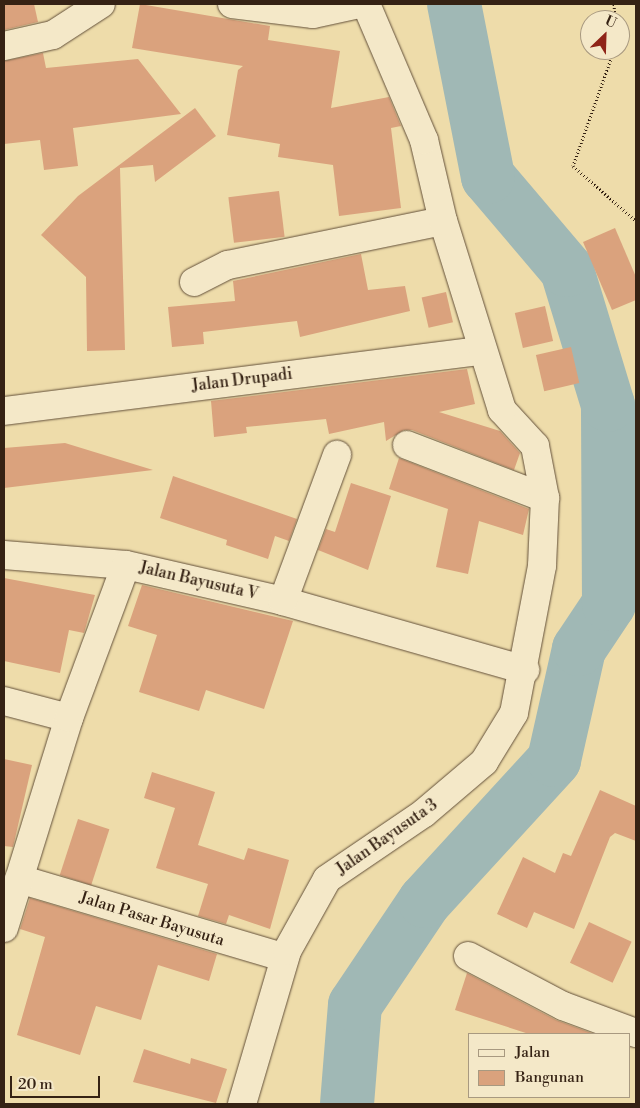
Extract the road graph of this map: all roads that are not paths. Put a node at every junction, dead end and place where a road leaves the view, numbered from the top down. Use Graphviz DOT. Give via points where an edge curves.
graph roads {
  1 [pos="101,4"];
  2 [pos="232,4"];
  3 [pos="359,4"];
  4 [pos="366,4"];
  5 [pos="4,46"];
  6 [pos="444,222"];
  7 [pos="194,282"];
  8 [pos="482,351"];
  9 [pos="4,411"];
  10 [pos="407,445"];
  11 [pos="337,455"];
  12 [pos="545,498"];
  13 [pos="4,555"];
  14 [pos="126,565"];
  15 [pos="283,601"];
  16 [pos="525,670"];
  17 [pos="4,701"];
  18 [pos="69,718"];
  19 [pos="19,879"];
  20 [pos="4,928"];
  21 [pos="468,956"];
  22 [pos="285,958"];
  23 [pos="636,1033"];
  24 [pos="242,1104"];
  1 -- 5 [label="street" via="53,35"];
  2 -- 3 [label="street" via="313,14"];
  4 -- 6 [label="street" via="424,140"];
  6 -- 7 [label="street" via="228,266"];
  6 -- 8 [label="street"];
  8 -- 9 [label="street, Jalan Drupadi"];
  8 -- 12 [label="street" via="502,410 535,446"];
  10 -- 12 [label="street"];
  11 -- 15 [label="street"];
  12 -- 16 [label="street" via="542,566"];
  13 -- 14 [label="street"];
  14 -- 15 [label="street, Jalan Bayusuta V"];
  14 -- 18 [label="street, Jalan Bayusuta V"];
  15 -- 16 [label="street, Jalan Bayusuta V"];
  16 -- 22 [label="street, Jalan Bayusuta 3" via="514,713 484,762 424,813 327,879"];
  17 -- 18 [label="street"];
  18 -- 19 [label="street, Jalan Bayusuta V"];
  19 -- 20 [label="street, Jalan Bayusuta V"];
  19 -- 22 [label="street, Jalan Pasar Bayusuta"];
  21 -- 23 [label="street" via="563,1006"];
  22 -- 24 [label="street, Jalan Bayusuta 3"];
}
